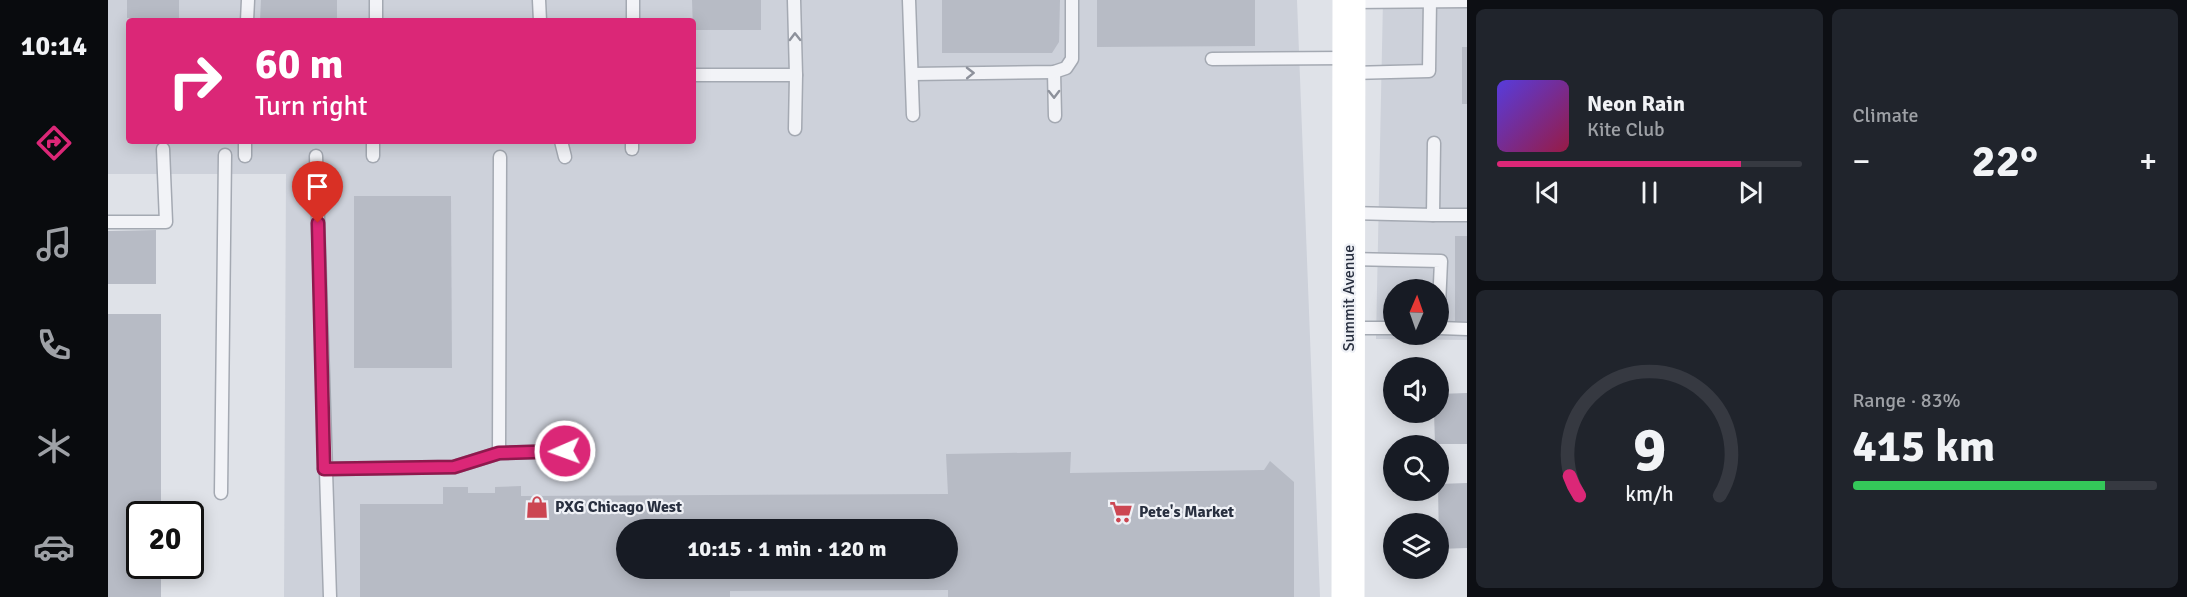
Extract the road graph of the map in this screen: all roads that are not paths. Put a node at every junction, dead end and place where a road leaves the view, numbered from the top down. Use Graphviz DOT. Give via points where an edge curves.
graph roads {
  1 [pos="248,0"];
  2 [pos="376,0"];
  3 [pos="539,0"];
  4 [pos="633,0"];
  5 [pos="794,0"];
  6 [pos="909,0"];
  7 [pos="1072,0"];
  8 [pos="1349,1"];
  9 [pos="1430,1"];
  10 [pos="1467,1"];
  11 [pos="247,18"];
  12 [pos="376,18"];
  13 [pos="540,18"];
  14 [pos="633,18"];
  15 [pos="1212,59"];
  16 [pos="1349,66"];
  17 [pos="1054,72"];
  18 [pos="912,74"];
  19 [pos="696,75"];
  20 [pos="796,75"];
  21 [pos="913,115"];
  22 [pos="1055,116"];
  23 [pos="795,129"];
  24 [pos="1434,143"];
  25 [pos="245,144"];
  26 [pos="373,144"];
  27 [pos="562,144"];
  28 [pos="163,149"];
  29 [pos="225,155"];
  30 [pos="245,156"];
  31 [pos="316,156"];
  32 [pos="373,156"];
  33 [pos="500,157"];
  34 [pos="565,157"];
  35 [pos="1349,213"];
  36 [pos="1433,215"];
  37 [pos="1467,215"];
  38 [pos="108,222"];
  39 [pos="1349,259"];
  40 [pos="1440,279"];
  41 [pos="1349,328"];
  42 [pos="1383,328"];
  43 [pos="1449,328"];
  44 [pos="1467,329"];
  45 [pos="565,451"];
  46 [pos="499,453"];
  47 [pos="324,469"];
  48 [pos="221,493"];
  49 [pos="330,597"];
  50 [pos="1348,597"];
  1 -- 11 [label="lane"];
  2 -- 12 [label="lane"];
  3 -- 13 [label="lane"];
  4 -- 14 [label="lane"];
  20 -- 5 [label="lane, one-way"];
  6 -- 18 [label="lane"];
  7 -- 17 [label="lane" via="1072,59 1066,68"];
  8 -- 9 [label="lane"];
  8 -- 16 [label="main road, Summit Avenue"];
  9 -- 10 [label="lane"];
  9 -- 16 [label="lane" via="1429,71"];
  15 -- 16 [label="lane"];
  16 -- 35 [label="main road, Summit Avenue"];
  18 -- 17 [label="lane, one-way"];
  17 -- 22 [label="lane, one-way"];
  18 -- 21 [label="lane"];
  19 -- 20 [label="lane"];
  20 -- 23 [label="lane"];
  24 -- 36 [label="lane"];
  25 -- 30 [label="lane"];
  26 -- 32 [label="lane"];
  27 -- 34 [label="lane"];
  28 -- 38 [label="lane" via="166,222"];
  29 -- 48 [label="lane"];
  31 -- 47 [label="lane"];
  33 -- 46 [label="lane"];
  35 -- 36 [label="lane"];
  35 -- 39 [label="main road, Summit Avenue"];
  36 -- 37 [label="lane"];
  39 -- 40 [label="lane" via="1441,261"];
  39 -- 41 [label="main road, Summit Avenue"];
  41 -- 42 [label="lane"];
  41 -- 50 [label="main road, Summit Avenue"];
  43 -- 44 [label="lane"];
  45 -- 46 [label="lane"];
  46 -- 47 [label="lane" via="454,467"];
  47 -- 49 [label="lane"];
}
